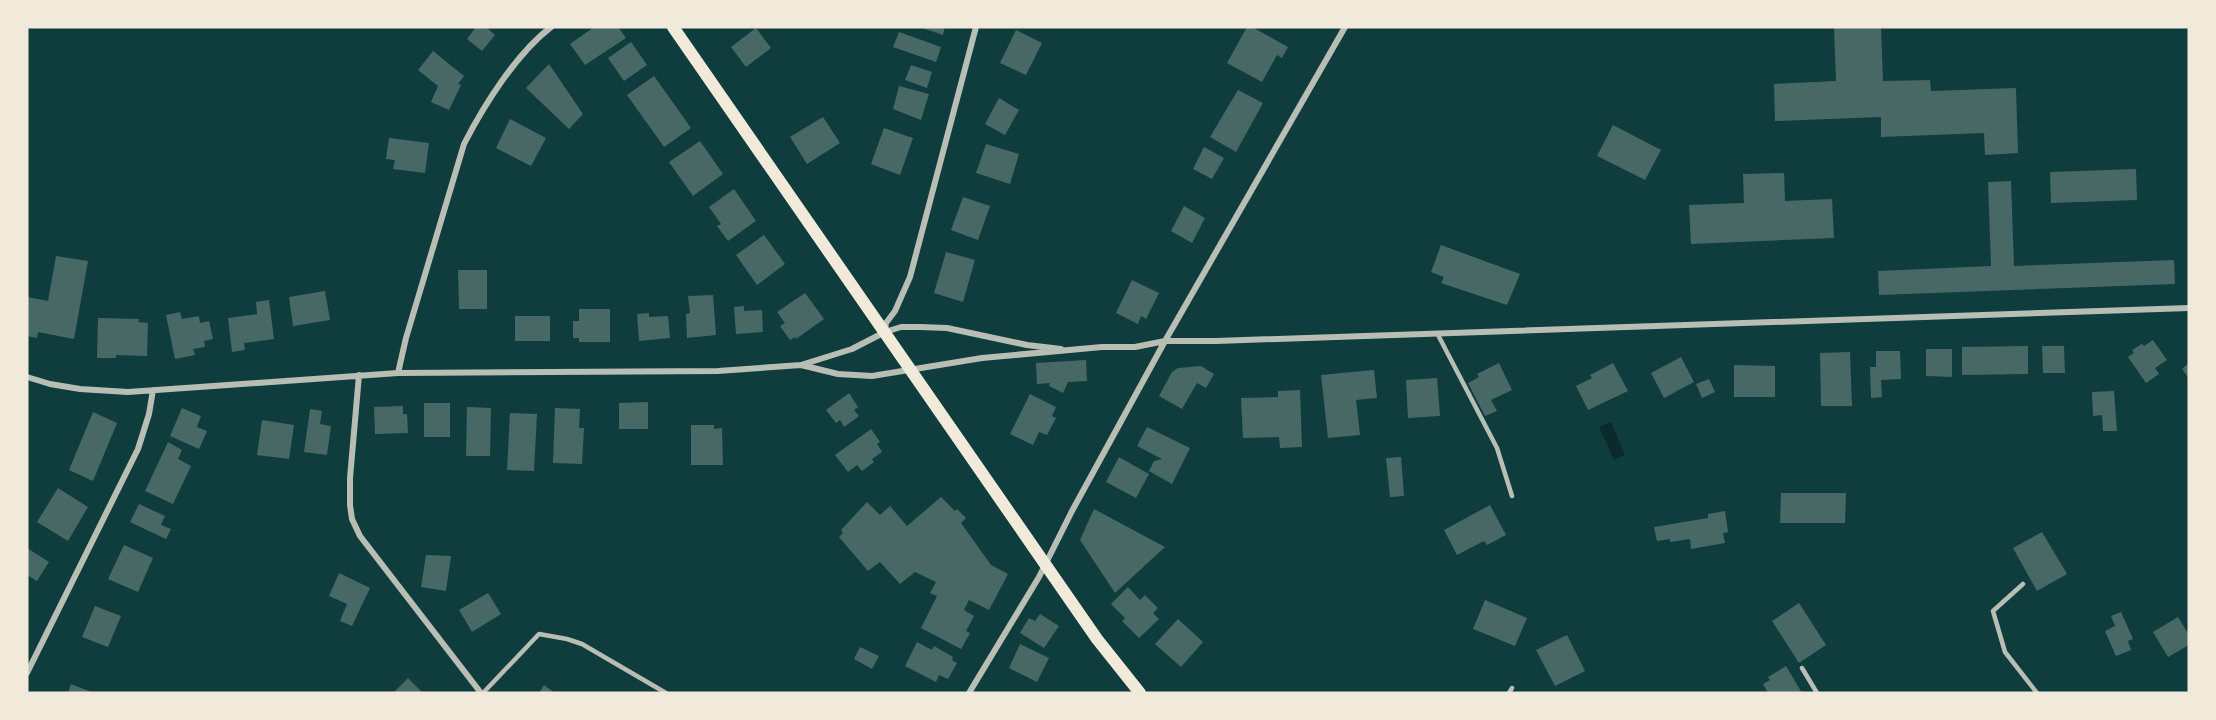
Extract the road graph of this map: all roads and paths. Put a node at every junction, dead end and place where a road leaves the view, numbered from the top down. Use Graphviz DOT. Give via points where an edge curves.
graph roads {
  1 [pos="552,27"];
  2 [pos="673,27"];
  3 [pos="976,27"];
  4 [pos="1345,27"];
  5 [pos="2189,308"];
  6 [pos="885,332"];
  7 [pos="1437,333"];
  8 [pos="1165,341"];
  9 [pos="1073,350"];
  10 [pos="801,365"];
  11 [pos="912,370"];
  12 [pos="398,373"];
  13 [pos="358,375"];
  14 [pos="27,377"];
  15 [pos="153,390"];
  16 [pos="1512,496"];
  17 [pos="1045,564"];
  18 [pos="2023,584"];
  19 [pos="1802,668"];
  20 [pos="27,673"];
  21 [pos="482,693"];
  22 [pos="666,693"];
  23 [pos="969,693"];
  24 [pos="1140,693"];
  25 [pos="1817,693"];
  26 [pos="2037,693"];
  1 -- 12 [label="street" via="513,67 464,144"];
  2 -- 6 [label="main road"];
  3 -- 6 [label="street" via="910,277"];
  4 -- 8 [label="street"];
  5 -- 7 [label="street"];
  6 -- 9 [label="street" via="901,327 947,328"];
  6 -- 10 [label="street" via="852,349"];
  6 -- 11 [label="main road"];
  7 -- 8 [label="street"];
  7 -- 16 [label="lane" via="1497,448"];
  8 -- 9 [label="street" via="1135,347"];
  8 -- 17 [label="street"];
  9 -- 11 [label="street" via="982,358"];
  10 -- 11 [label="street" via="838,374 872,376"];
  10 -- 12 [label="street" via="670,372"];
  11 -- 17 [label="main road"];
  12 -- 13 [label="street"];
  13 -- 15 [label="street"];
  13 -- 21 [label="street" via="350,478 352,519 360,536"];
  14 -- 15 [label="street" via="80,389"];
  15 -- 20 [label="street" via="138,449"];
  17 -- 23 [label="street"];
  17 -- 24 [label="main road"];
  18 -- 26 [label="lane" via="1993,611 2005,652"];
  19 -- 25 [label="lane"];
  21 -- 22 [label="lane" via="539,634 582,644"];
}
